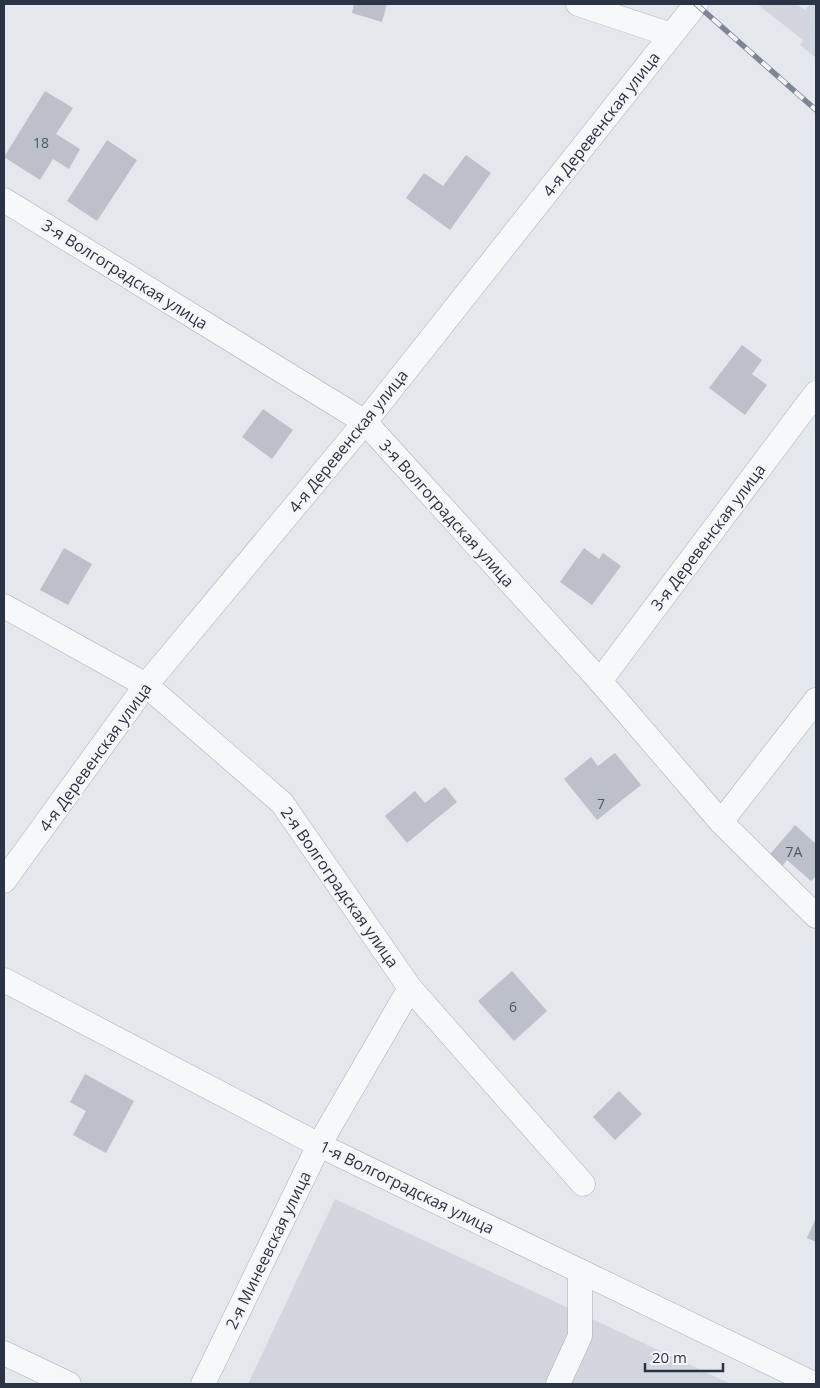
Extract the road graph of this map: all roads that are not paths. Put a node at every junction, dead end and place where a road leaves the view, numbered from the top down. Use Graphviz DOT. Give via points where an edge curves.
graph roads {
  1 [pos="578,4"];
  2 [pos="696,4"];
  3 [pos="671,35"];
  4 [pos="4,200"];
  5 [pos="816,393"];
  6 [pos="365,422"];
  7 [pos="4,606"];
  8 [pos="600,681"];
  9 [pos="146,685"];
  10 [pos="816,700"];
  11 [pos="721,822"];
  12 [pos="4,881"];
  13 [pos="816,916"];
  14 [pos="4,980"];
  15 [pos="410,988"];
  16 [pos="319,1145"];
  17 [pos="583,1184"];
  18 [pos="580,1271"];
  19 [pos="4,1352"];
  20 [pos="69,1384"];
  21 [pos="203,1384"];
  22 [pos="558,1384"];
  23 [pos="814,1384"];
  1 -- 3 [label="street"];
  2 -- 3 [label="street, 4-я Деревенская улица"];
  3 -- 6 [label="street, 4-я Деревенская улица"];
  4 -- 6 [label="street, 3-я Волгоградская улица"];
  5 -- 8 [label="street, 3-я Деревенская улица"];
  6 -- 8 [label="street, 3-я Волгоградская улица"];
  6 -- 9 [label="street, 4-я Деревенская улица"];
  7 -- 9 [label="street, 2-я Волгоградская улица"];
  8 -- 11 [label="street, 3-я Волгоградская улица"];
  9 -- 12 [label="street, 4-я Деревенская улица"];
  9 -- 15 [label="street, 2-я Волгоградская улица" via="282,803"];
  10 -- 11 [label="street"];
  11 -- 13 [label="street, 3-я Волгоградская улица"];
  14 -- 16 [label="street, 1-я Волгоградская улица"];
  15 -- 16 [label="street, 2-я Минеевская улица"];
  15 -- 17 [label="street, 2-я Волгоградская улица"];
  16 -- 18 [label="street, 1-я Волгоградская улица"];
  16 -- 21 [label="street, 2-я Минеевская улица"];
  18 -- 22 [label="street" via="580,1336"];
  18 -- 23 [label="street, 1-я Волгоградская улица"];
  19 -- 20 [label="street"];
}
